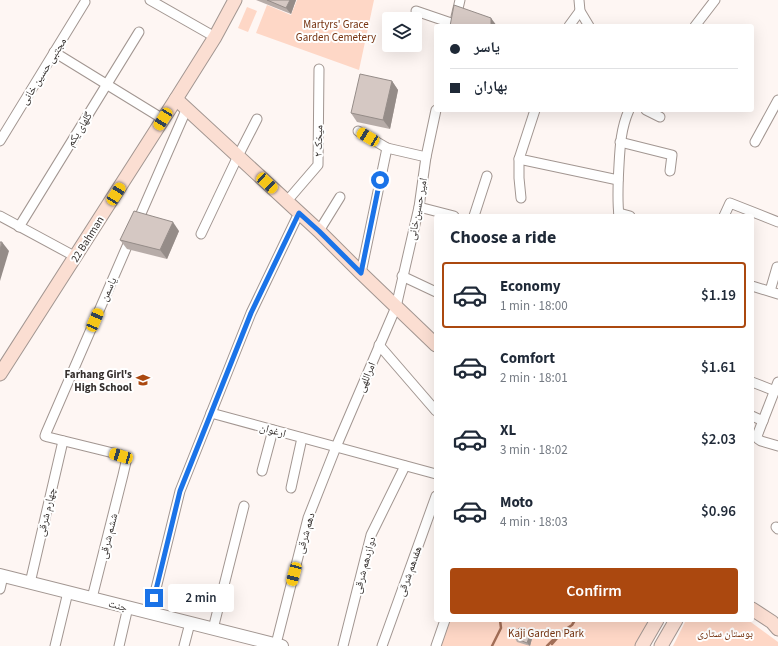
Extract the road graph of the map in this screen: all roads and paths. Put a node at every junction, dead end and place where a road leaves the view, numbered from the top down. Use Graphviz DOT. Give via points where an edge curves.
graph roads {
  1 [pos="150,0"];
  2 [pos="235,0"];
  3 [pos="460,0"];
  4 [pos="579,0"];
  5 [pos="715,0"];
  6 [pos="85,2"];
  7 [pos="580,11"];
  8 [pos="422,14"];
  9 [pos="451,24"];
  10 [pos="454,24"];
  11 [pos="570,24"];
  12 [pos="588,24"];
  13 [pos="697,24"];
  14 [pos="139,32"];
  15 [pos="215,37"];
  16 [pos="54,52"];
  17 [pos="319,69"];
  18 [pos="107,84"];
  19 [pos="176,99"];
  20 [pos="778,100"];
  21 [pos="187,108"];
  22 [pos="436,112"];
  23 [pos="534,112"];
  24 [pos="628,112"];
  25 [pos="650,112"];
  26 [pos="660,117"];
  27 [pos="163,119"];
  28 [pos="257,119"];
  29 [pos="358,132"];
  30 [pos="0,141"];
  31 [pos="620,142"];
  32 [pos="755,142"];
  33 [pos="386,148"];
  34 [pos="238,156"];
  35 [pos="426,157"];
  36 [pos="519,159"];
  37 [pos="670,171"];
  38 [pos="487,176"];
  39 [pos="618,180"];
  40 [pos="340,197"];
  41 [pos="521,198"];
  42 [pos="287,201"];
  43 [pos="419,207"];
  44 [pos="299,213"];
  45 [pos="446,214"];
  46 [pos="475,214"];
  47 [pos="619,214"];
  48 [pos="725,214"];
  49 [pos="0,216"];
  50 [pos="778,222"];
  51 [pos="19,227"];
  52 [pos="319,231"];
  53 [pos="201,234"];
  54 [pos="76,257"];
  55 [pos="777,267"];
  56 [pos="361,273"];
  57 [pos="402,276"];
  58 [pos="754,287"];
  59 [pos="434,291"];
  60 [pos="774,292"];
  61 [pos="396,307"];
  62 [pos="434,343"];
  63 [pos="379,345"];
  64 [pos="0,374"];
  65 [pos="778,382"];
  66 [pos="754,383"];
  67 [pos="774,391"];
  68 [pos="434,409"];
  69 [pos="211,413"];
  70 [pos="754,417"];
  71 [pos="763,421"];
  72 [pos="273,430"];
  73 [pos="302,438"];
  74 [pos="63,441"];
  75 [pos="778,446"];
  76 [pos="336,447"];
  77 [pos="105,451"];
  78 [pos="405,466"];
  79 [pos="262,471"];
  80 [pos="434,473"];
  81 [pos="291,488"];
  82 [pos="434,502"];
  83 [pos="244,506"];
  84 [pos="2,576"];
  85 [pos="30,582"];
  86 [pos="0,589"];
  87 [pos="68,592"];
  88 [pos="92,598"];
  89 [pos="128,607"];
  90 [pos="754,610"];
  91 [pos="150,613"];
  92 [pos="444,622"];
  93 [pos="656,622"];
  94 [pos="675,622"];
  95 [pos="190,623"];
  96 [pos="213,629"];
  97 [pos="778,629"];
  98 [pos="250,642"];
  99 [pos="279,645"];
  100 [pos="55,646"];
  101 [pos="118,646"];
  102 [pos="184,646"];
  103 [pos="343,646"];
  104 [pos="382,646"];
  105 [pos="436,646"];
  106 [pos="642,646"];
  107 [pos="662,646"];
  1 -- 15 [label="street"];
  2 -- 15 [label="main road, 22 Bahman"];
  3 -- 10 [label="street"];
  4 -- 7 [label="street"];
  5 -- 13 [label="street"];
  6 -- 16 [label="street, مجتبی حسین خانی"];
  7 -- 11 [label="street"];
  7 -- 12 [label="street"];
  8 -- 9 [label="street"];
  14 -- 18 [label="street, گلهای یکم"];
  15 -- 19 [label="main road, 22 Bahman"];
  16 -- 18 [label="street"];
  16 -- 30 [label="street, مجتبی حسین خانی"];
  17 -- 42 [label="street, میخک ۲" via="318,165"];
  18 -- 27 [label="street"];
  18 -- 51 [label="street, گلهای یکم"];
  19 -- 21 [label="main road"];
  19 -- 27 [label="main road, 22 Bahman"];
  20 -- 32 [label="street"];
  21 -- 34 [label="main road"];
  21 -- 74 [label="street, یاسمن" via="46,433 45,436"];
  22 -- 35 [label="street, امیر حسین‌خانی"];
  23 -- 36 [label="street"];
  24 -- 31 [label="street"];
  25 -- 26 [label="street"];
  27 -- 54 [label="main road, 22 Bahman"];
  28 -- 34 [label="street"];
  29 -- 33 [label="street"];
  31 -- 37 [label="street" via="672,155"];
  31 -- 39 [label="street"];
  33 -- 35 [label="street"];
  33 -- 56 [label="street"];
  34 -- 42 [label="main road"];
  34 -- 53 [label="street"];
  35 -- 43 [label="street, امیر حسین‌خانی"];
  36 -- 39 [label="street"];
  36 -- 41 [label="street"];
  38 -- 46 [label="street"];
  39 -- 47 [label="street"];
  40 -- 52 [label="street"];
  42 -- 44 [label="main road"];
  43 -- 45 [label="street"];
  43 -- 57 [label="street, امیر حسین‌خانی"];
  44 -- 52 [label="main road"];
  44 -- 69 [label="street" via="251,313"];
  48 -- 50 [label="street" via="730,203"];
  49 -- 51 [label="street"];
  51 -- 54 [label="street"];
  52 -- 56 [label="main road"];
  54 -- 64 [label="main road, 22 Bahman"];
  55 -- 60 [label="street"];
  56 -- 61 [label="main road"];
  57 -- 59 [label="street"];
  57 -- 61 [label="street, امیر حسین‌خانی"];
  58 -- 60 [label="street"];
  61 -- 62 [label="main road"];
  61 -- 63 [label="street, امراللهی"];
  63 -- 68 [label="street"];
  63 -- 76 [label="street, امراللهی"];
  65 -- 67 [label="street"];
  66 -- 67 [label="street"];
  67 -- 71 [label="street"];
  69 -- 72 [label="street, ارغوان"];
  69 -- 91 [label="street" via="180,491"];
  70 -- 71 [label="street"];
  71 -- 75 [label="street" via="758,439"];
  72 -- 73 [label="street, ارغوان"];
  72 -- 79 [label="street"];
  73 -- 76 [label="street, ارغوان"];
  73 -- 81 [label="street"];
  74 -- 77 [label="street, یاسمن"];
  74 -- 85 [label="street, چهارم شرقی"];
  76 -- 78 [label="street, ارغوان"];
  76 -- 99 [label="street, دهم شرقی" via="308,518"];
  77 -- 88 [label="street, ششم شرقی" via="125,458 126,462"];
  78 -- 80 [label="street, ارغوان"];
  78 -- 103 [label="street, دوازدهم شرقی" via="371,535"];
  82 -- 104 [label="street, هفدهم شرقی"];
  83 -- 96 [label="street"];
  84 -- 85 [label="street, جنت"];
  84 -- 86 [label="street"];
  85 -- 87 [label="street, جنت"];
  87 -- 88 [label="street, جنت"];
  87 -- 100 [label="street"];
  88 -- 89 [label="street, جنت"];
  89 -- 91 [label="street, جنت"];
  89 -- 101 [label="street"];
  90 -- 97 [label="main road"];
  91 -- 95 [label="street, جنت"];
  92 -- 105 [label="street"];
  93 -- 106 [label="main road"];
  94 -- 107 [label="main road"];
  95 -- 96 [label="street, جنت"];
  95 -- 102 [label="street"];
  96 -- 98 [label="street, جنت"];
  98 -- 99 [label="street, جنت"];
}
